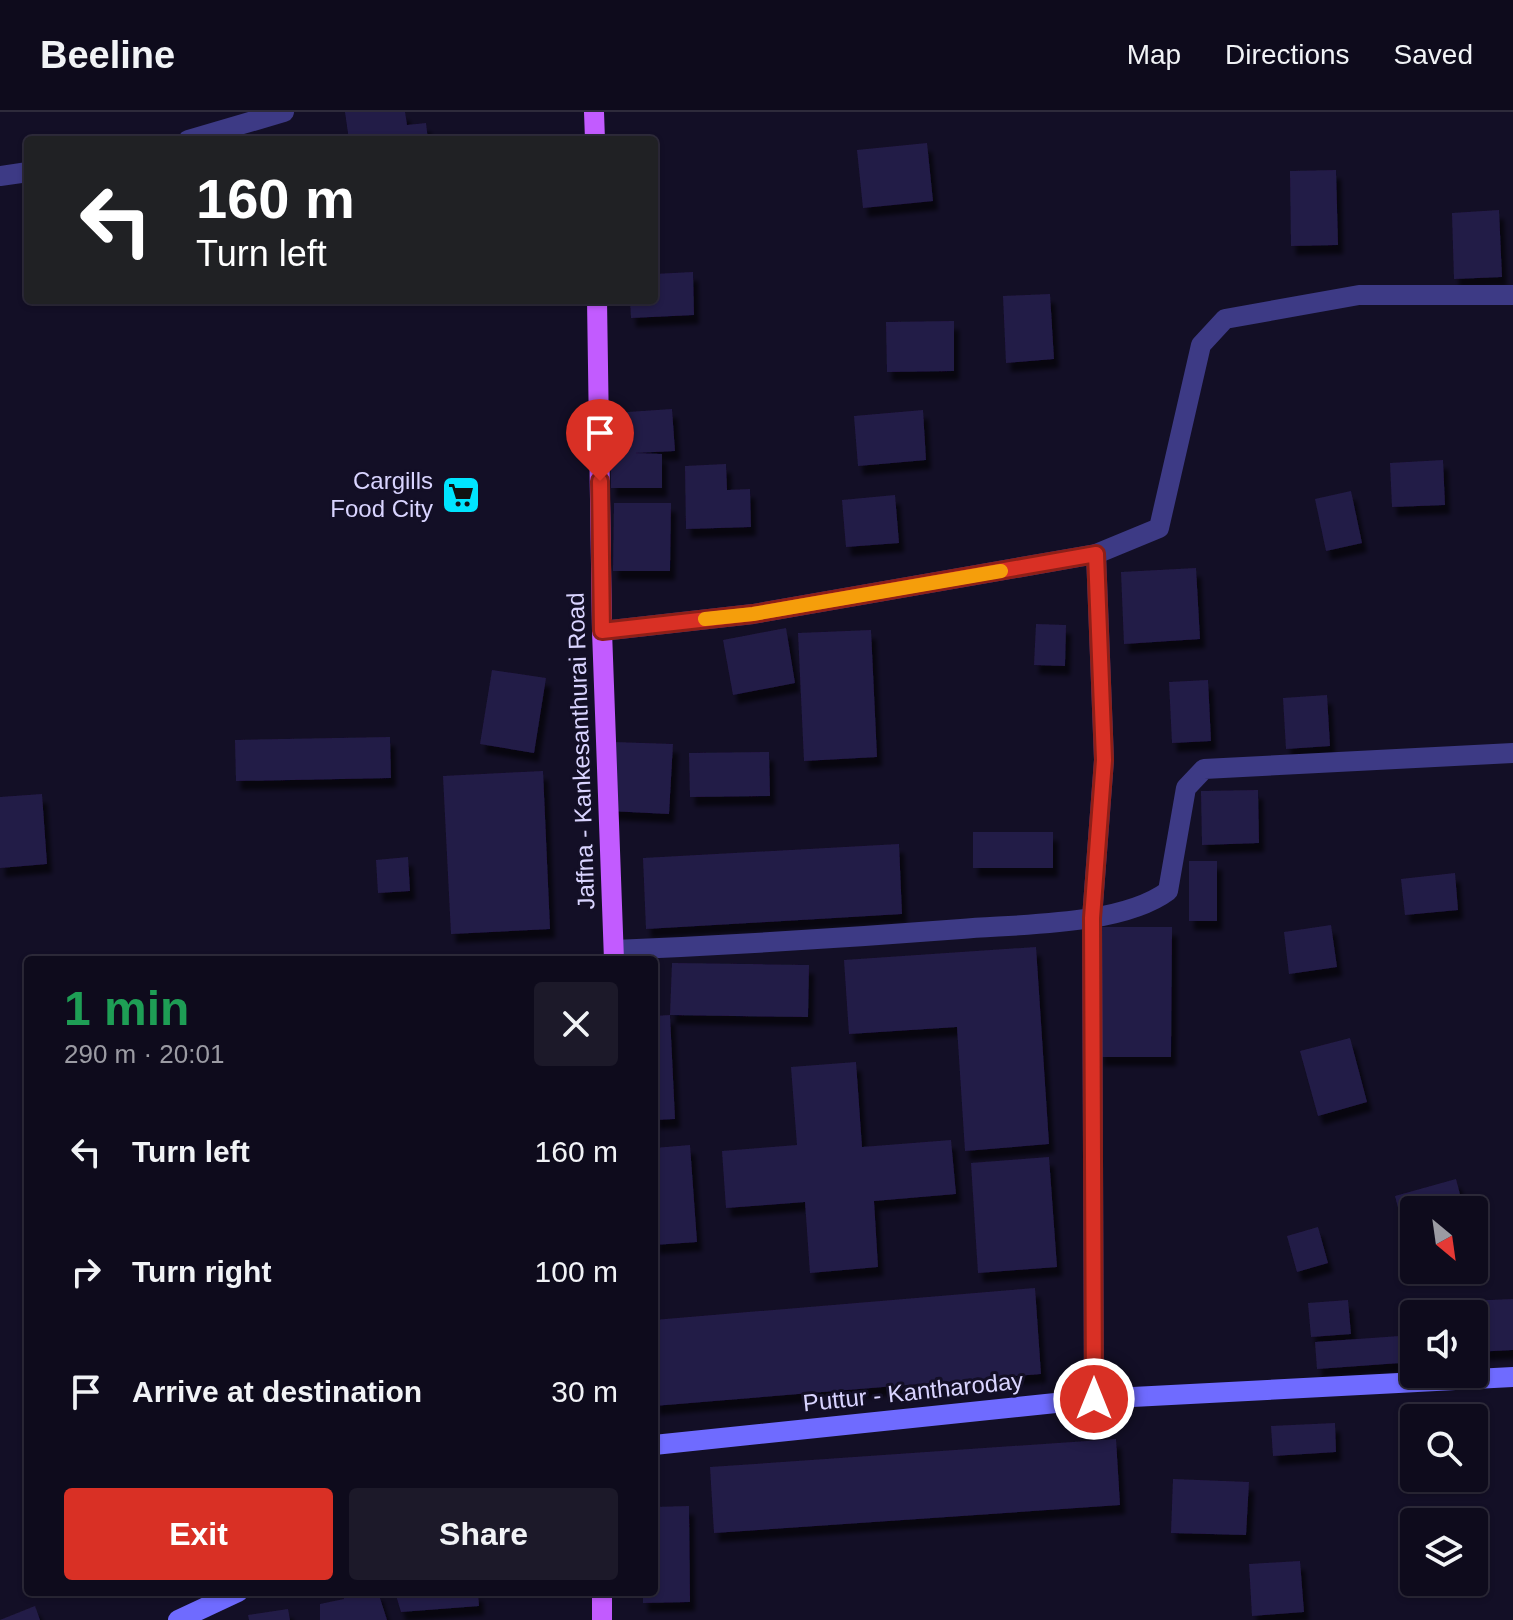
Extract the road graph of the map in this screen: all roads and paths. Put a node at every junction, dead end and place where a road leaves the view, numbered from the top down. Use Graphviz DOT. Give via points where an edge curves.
graph roads {
  1 [pos="284,112"];
  2 [pos="594,112"];
  3 [pos="202,136"];
  4 [pos="595,136"];
  5 [pos="24,173"];
  6 [pos="0,176"];
  7 [pos="1513,295"];
  8 [pos="597,304"];
  9 [pos="1096,554"];
  10 [pos="602,631"];
  11 [pos="1513,753"];
  12 [pos="1092,918"];
  13 [pos="614,955"];
  14 [pos="1513,1377"];
  15 [pos="1094,1399"];
  16 [pos="658,1445"];
  17 [pos="229,1596"];
  18 [pos="602,1596"];
  19 [pos="178,1620"];
  20 [pos="602,1620"];
  1 -- 3 [label="street"];
  2 -- 4 [label="main road"];
  5 -- 6 [label="street"];
  7 -- 9 [label="street" via="1359,295 1225,319 1201,345 1159,528"];
  8 -- 10 [label="main road, Jaffna - Kankesanthurai Road"];
  9 -- 10 [label="street" via="753,614"];
  9 -- 12 [label="street" via="1104,760"];
  10 -- 13 [label="main road, Jaffna - Kankesanthurai Road"];
  11 -- 12 [label="street" via="1204,769 1186,788 1168,891 1155,900"];
  12 -- 13 [label="street"];
  12 -- 15 [label="street"];
  14 -- 15 [label="main road, Puttur - Kantharoday"];
  15 -- 16 [label="main road, Puttur - Kantharoday"];
  17 -- 19 [label="main road"];
  18 -- 20 [label="main road"];
}
